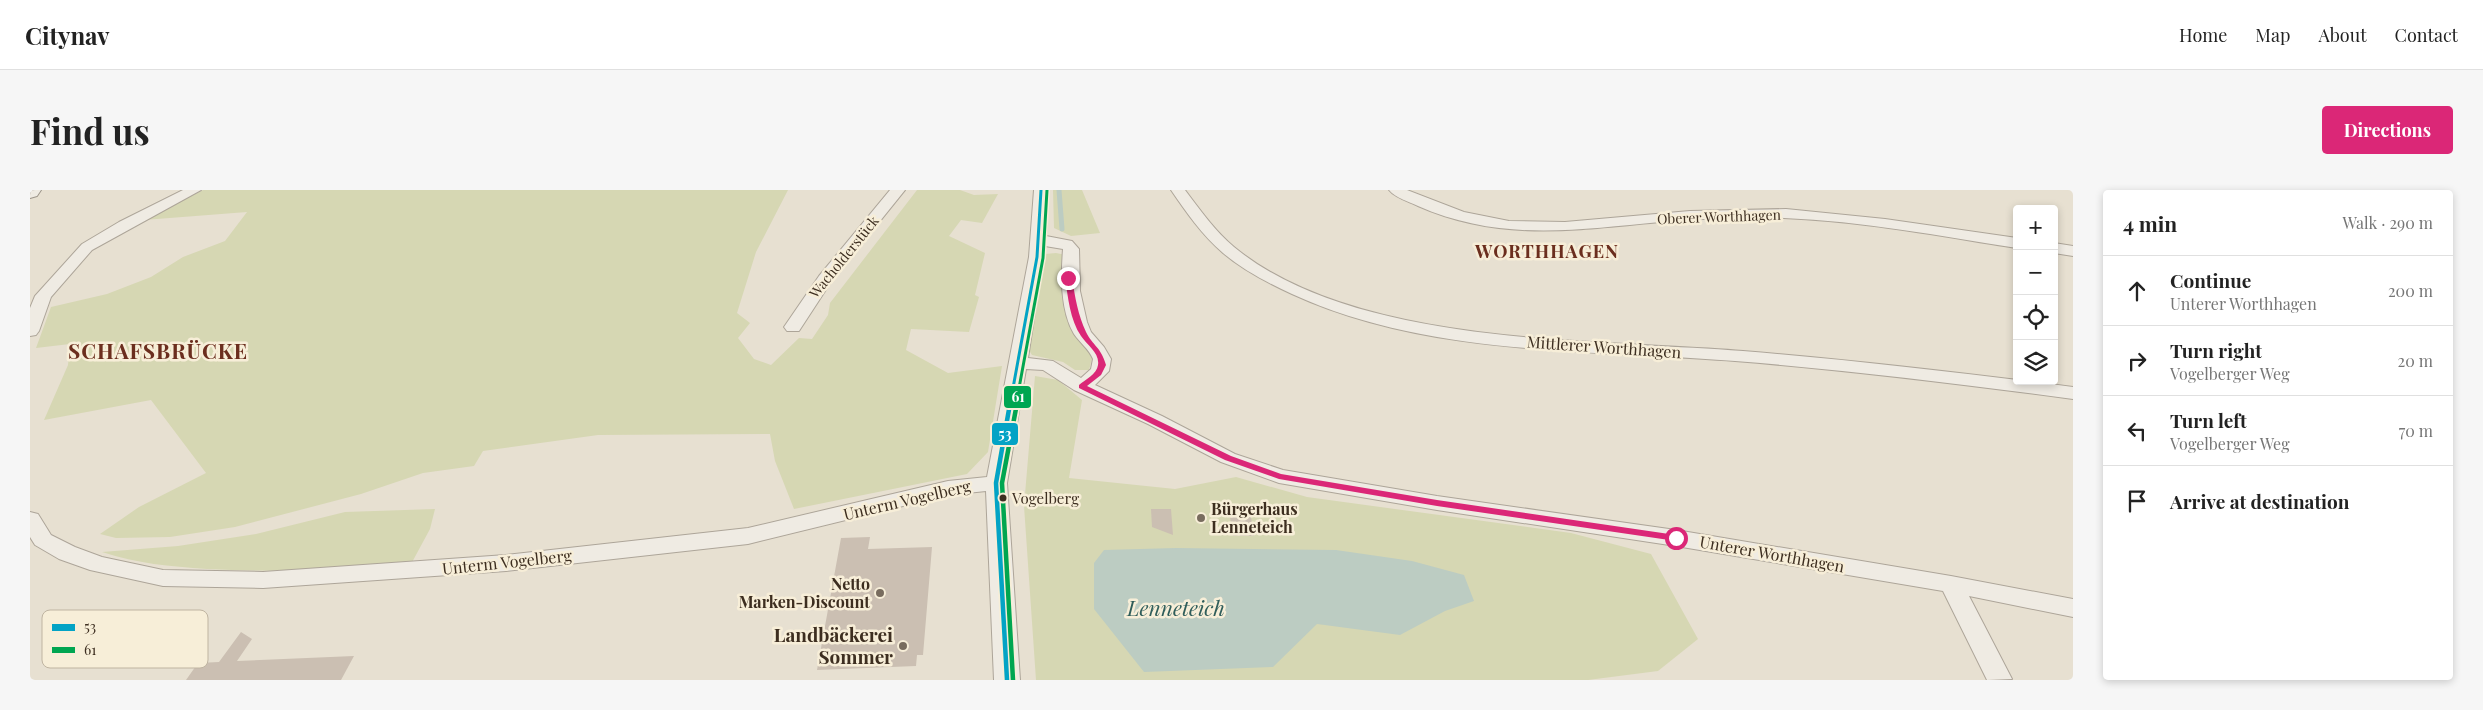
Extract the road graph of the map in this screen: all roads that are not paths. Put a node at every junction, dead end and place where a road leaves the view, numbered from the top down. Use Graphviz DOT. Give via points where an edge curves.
graph roads {
  1 [pos="194,190"];
  2 [pos="898,190"];
  3 [pos="1040,190"];
  4 [pos="1178,190"];
  5 [pos="1396,190"];
  6 [pos="1038,240"];
  7 [pos="2013,242"];
  8 [pos="2058,249"];
  9 [pos="2073,251"];
  10 [pos="794,327"];
  11 [pos="30,331"];
  12 [pos="1018,363"];
  13 [pos="1082,386"];
  14 [pos="2073,393"];
  15 [pos="996,483"];
  16 [pos="30,519"];
  17 [pos="1951,584"];
  18 [pos="2073,608"];
  19 [pos="1999,679"];
  20 [pos="1007,680"];
  1 -- 11 [label="street" via="87,247 43,296"];
  2 -- 10 [label="street, Wacholderstück" via="825,279"];
  3 -- 6 [label="street"];
  4 -- 14 [label="street, Mittlerer Worthhagen" via="1219,240 1267,276 1333,304 1397,322 1511,341 1771,358"];
  5 -- 7 [label="street, Oberer Worthhagen" via="1440,210 1477,220 1526,227 1617,224 1681,216 1778,214 1834,218"];
  6 -- 12 [label="street"];
  6 -- 13 [label="street" via="1067,244 1071,249 1068,278 1073,306 1083,334 1099,352 1102,365 1098,373"];
  8 -- 9 [label="street"];
  12 -- 13 [label="street, Unterer Worthhagen" via="1047,365"];
  12 -- 15 [label="street"];
  13 -- 17 [label="street, Unterer Worthhagen" via="1228,458 1279,476"];
  15 -- 16 [label="street, Unterm Vogelberg" via="948,488 748,536 497,564 263,580 164,578 98,564 66,553 43,540"];
  15 -- 20 [label="street"];
  17 -- 18 [label="street, Unterer Worthhagen"];
  17 -- 19 [label="street"];
}
